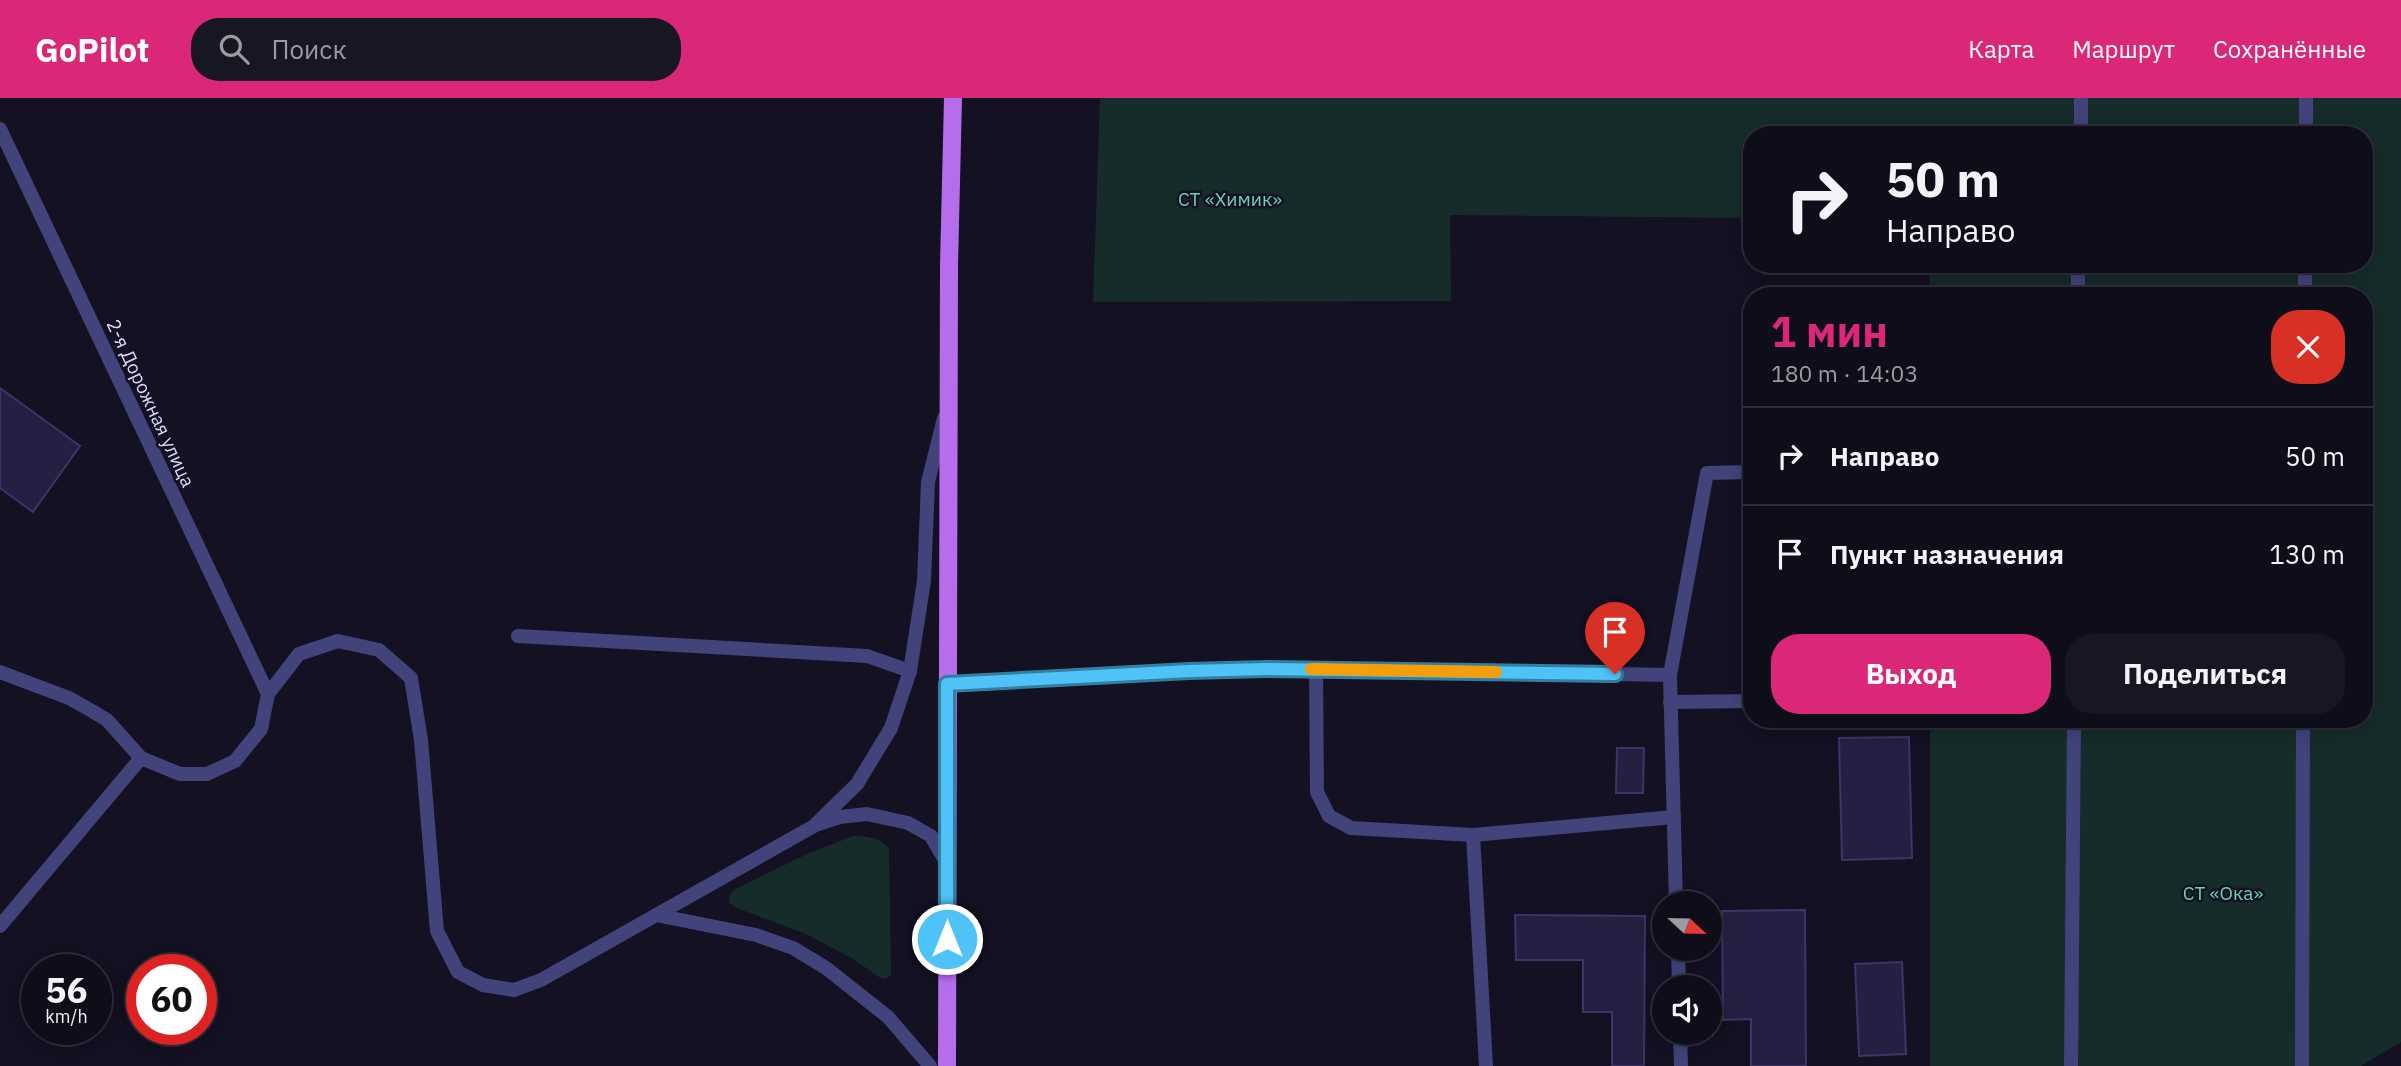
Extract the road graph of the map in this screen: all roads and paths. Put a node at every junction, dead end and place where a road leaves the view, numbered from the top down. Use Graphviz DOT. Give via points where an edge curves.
graph roads {
  1 [pos="953,98"];
  2 [pos="2081,98"];
  3 [pos="2306,98"];
  4 [pos="2081,126"];
  5 [pos="2306,126"];
  6 [pos="0,129"];
  7 [pos="949,399"];
  8 [pos="1743,472"];
  9 [pos="518,636"];
  10 [pos="1316,669"];
  11 [pos="910,671"];
  12 [pos="0,672"];
  13 [pos="1670,675"];
  14 [pos="947,684"];
  15 [pos="268,694"];
  16 [pos="1743,701"];
  17 [pos="1670,702"];
  18 [pos="2074,728"];
  19 [pos="2304,728"];
  20 [pos="141,758"];
  21 [pos="1674,817"];
  22 [pos="814,826"];
  23 [pos="1473,835"];
  24 [pos="946,862"];
  25 [pos="1676,891"];
  26 [pos="656,915"];
  27 [pos="0,926"];
  28 [pos="1680,1045"];
  29 [pos="930,1066"];
  30 [pos="947,1066"];
  31 [pos="1486,1066"];
  32 [pos="1681,1066"];
  33 [pos="2071,1066"];
  34 [pos="2302,1066"];
  1 -- 7 [label="main road"];
  2 -- 4 [label="street"];
  3 -- 5 [label="street"];
  6 -- 15 [label="street, 2-я Дорожная улица"];
  7 -- 11 [label="street" via="928,482 924,582"];
  7 -- 14 [label="main road"];
  8 -- 13 [label="street" via="1707,472"];
  9 -- 11 [label="street" via="867,656"];
  10 -- 13 [label="street"];
  10 -- 14 [label="street"];
  10 -- 23 [label="street" via="1317,792 1329,816 1351,828"];
  11 -- 22 [label="street" via="891,728 857,784"];
  12 -- 20 [label="street" via="92,710"];
  13 -- 17 [label="street"];
  14 -- 24 [label="main road"];
  15 -- 20 [label="street" via="261,729 235,761 207,774 180,774"];
  15 -- 26 [label="street" via="299,654 338,641 379,650 411,678 421,740 437,932 458,972 483,985 514,990 541,980"];
  16 -- 17 [label="street"];
  17 -- 21 [label="street"];
  18 -- 33 [label="street"];
  19 -- 34 [label="street"];
  20 -- 27 [label="street"];
  21 -- 23 [label="street"];
  21 -- 25 [label="street"];
  22 -- 24 [label="street" via="867,814 908,823 931,836"];
  22 -- 26 [label="street"];
  23 -- 31 [label="street"];
  24 -- 30 [label="main road"];
  26 -- 29 [label="street" via="755,935 793,948 888,1017"];
  28 -- 32 [label="street"];
}
